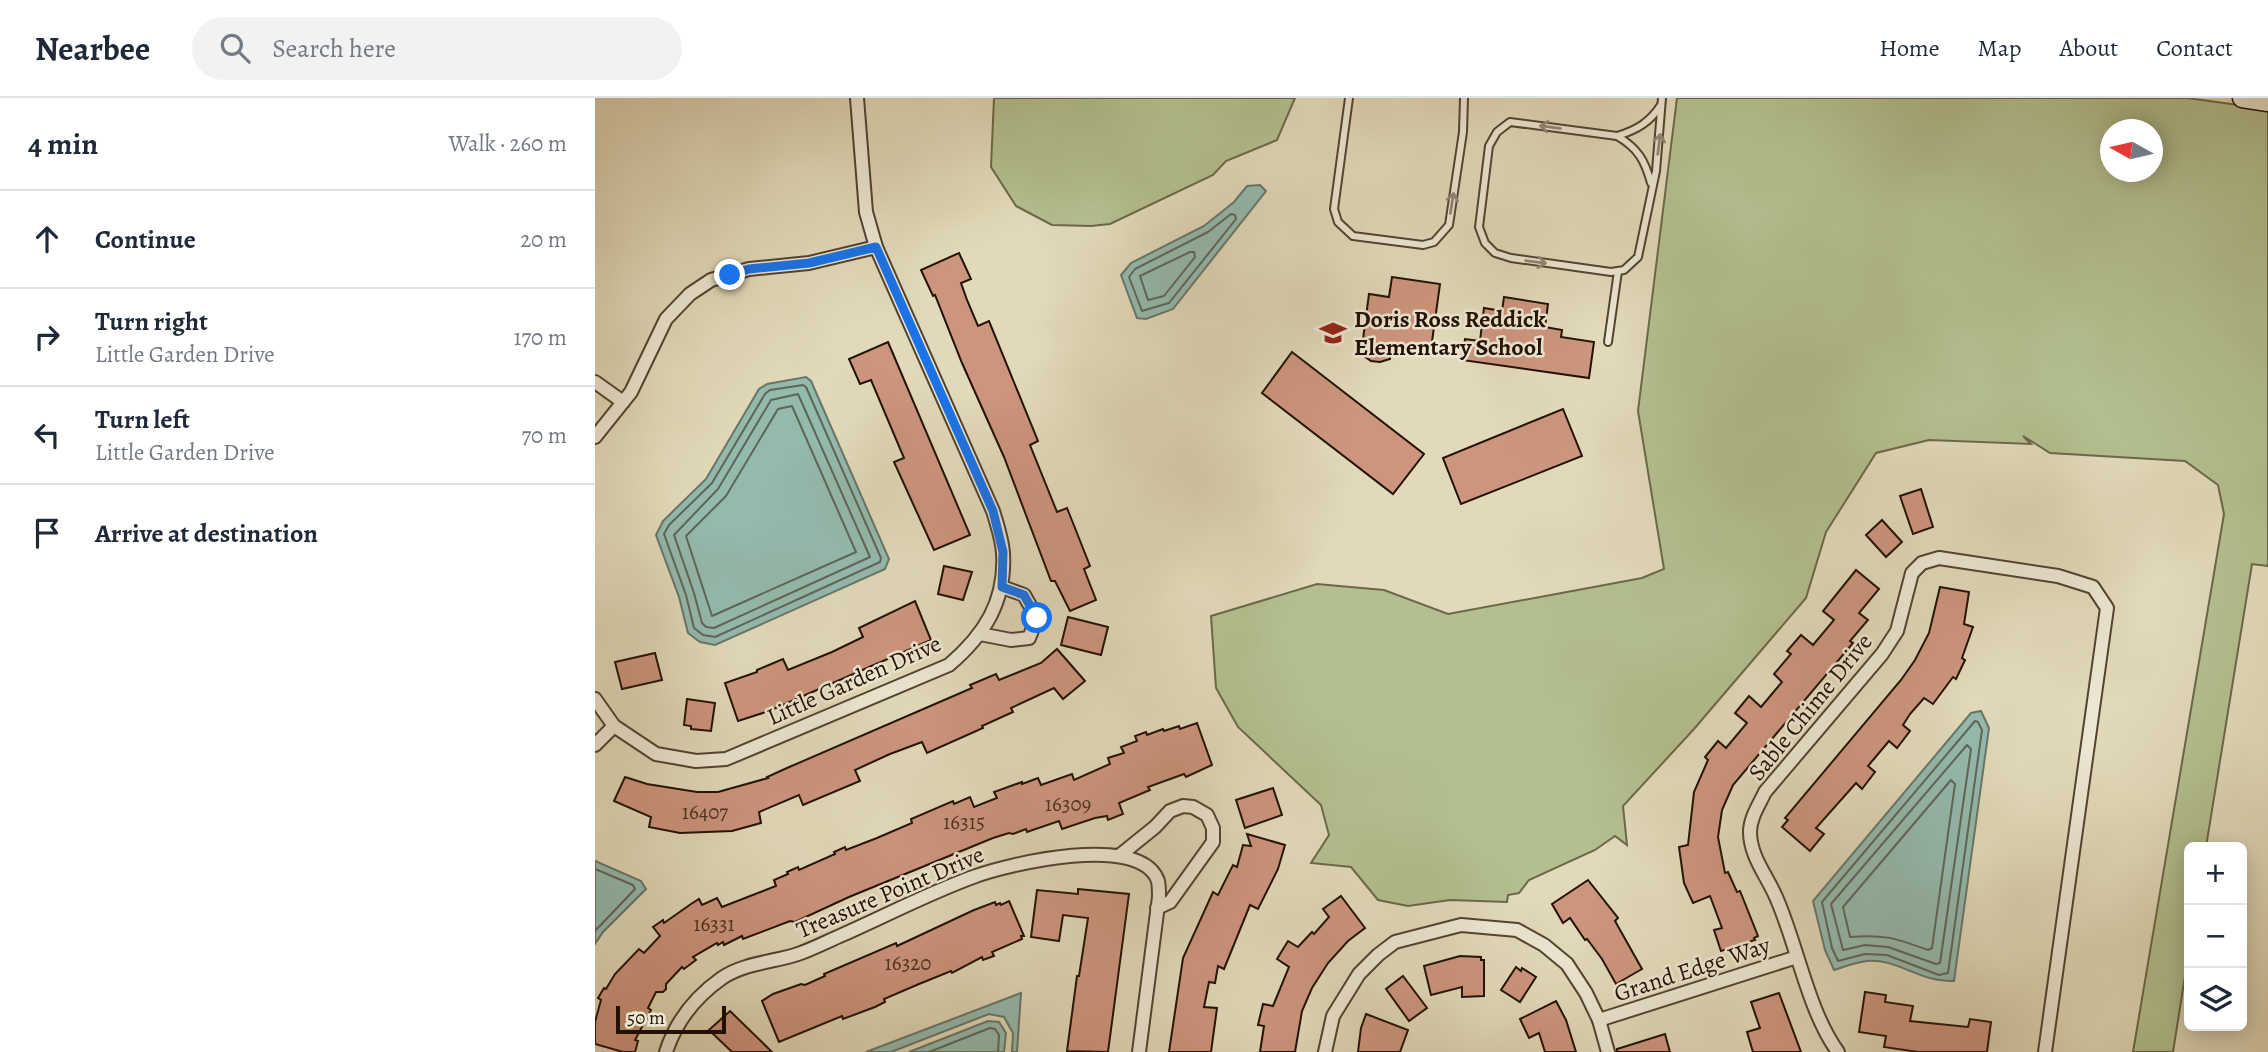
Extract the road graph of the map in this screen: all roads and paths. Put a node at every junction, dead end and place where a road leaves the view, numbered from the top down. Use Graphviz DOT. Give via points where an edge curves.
graph roads {
  1 [pos="857,98"];
  2 [pos="1349,98"];
  3 [pos="1464,98"];
  4 [pos="2242,98"];
  5 [pos="1662,101"];
  6 [pos="2268,102"];
  7 [pos="1617,136"];
  8 [pos="1651,183"];
  9 [pos="876,247"];
  10 [pos="1618,271"];
  11 [pos="1608,342"];
  12 [pos="595,382"];
  13 [pos="623,402"];
  14 [pos="595,437"];
  15 [pos="1002,587"];
  16 [pos="980,634"];
  17 [pos="595,699"];
  18 [pos="614,726"];
  19 [pos="595,745"];
  20 [pos="1119,856"];
  21 [pos="1157,908"];
  22 [pos="1797,957"];
  23 [pos="1599,1020"];
  24 [pos="666,1052"];
  25 [pos="1139,1052"];
  26 [pos="1325,1052"];
  27 [pos="1608,1052"];
  28 [pos="1838,1052"];
  29 [pos="2045,1052"];
  1 -- 9 [label="street, Little Garden Drive" via="866,212"];
  2 -- 3 [label="lane, one-way" via="1334,209 1338,222 1353,236 1423,245 1434,242 1449,225"];
  4 -- 6 [label="street"];
  5 -- 7 [label="lane" via="1644,125"];
  8 -- 5 [label="lane, one-way"];
  7 -- 8 [label="lane" via="1641,154"];
  7 -- 10 [label="lane, one-way" via="1519,122 1503,126 1489,146 1479,227 1495,253"];
  8 -- 10 [label="lane" via="1638,257"];
  9 -- 13 [label="street" via="711,280 666,319"];
  9 -- 15 [label="street, Little Garden Drive" via="993,511 1003,552"];
  10 -- 11 [label="lane"];
  12 -- 13 [label="street"];
  13 -- 14 [label="street"];
  15 -- 16 [label="street, Little Garden Drive"];
  15 -- 16 [label="street" via="1024,595 1037,618 1029,638"];
  16 -- 18 [label="street, Little Garden Drive" via="949,666 726,759 696,761 656,754"];
  17 -- 18 [label="street, Little Garden Drive"];
  18 -- 19 [label="street"];
  20 -- 21 [label="street, Treasure Point Drive" via="1149,869 1158,881"];
  20 -- 21 [label="street" via="1170,811 1193,807 1207,815 1213,842 1170,901"];
  20 -- 24 [label="street, Treasure Point Drive" via="1067,856 1012,865 798,954 725,976 695,1000 673,1030"];
  21 -- 25 [label="street, Treasure Point Drive"];
  22 -- 23 [label="street, Grand Edge Way"];
  22 -- 28 [label="street, Sable Chime Drive"];
  22 -- 29 [label="street, Sable Chime Drive" via="1776,897 1755,857 1752,818 1765,792 1882,654 1897,631 1912,573 1922,563 1940,558 2058,576 2093,587 2108,608"];
  23 -- 26 [label="street" via="1567,964 1544,945 1517,930 1461,925 1395,942 1378,955 1359,974 1333,1016"];
  23 -- 27 [label="street"];
}
